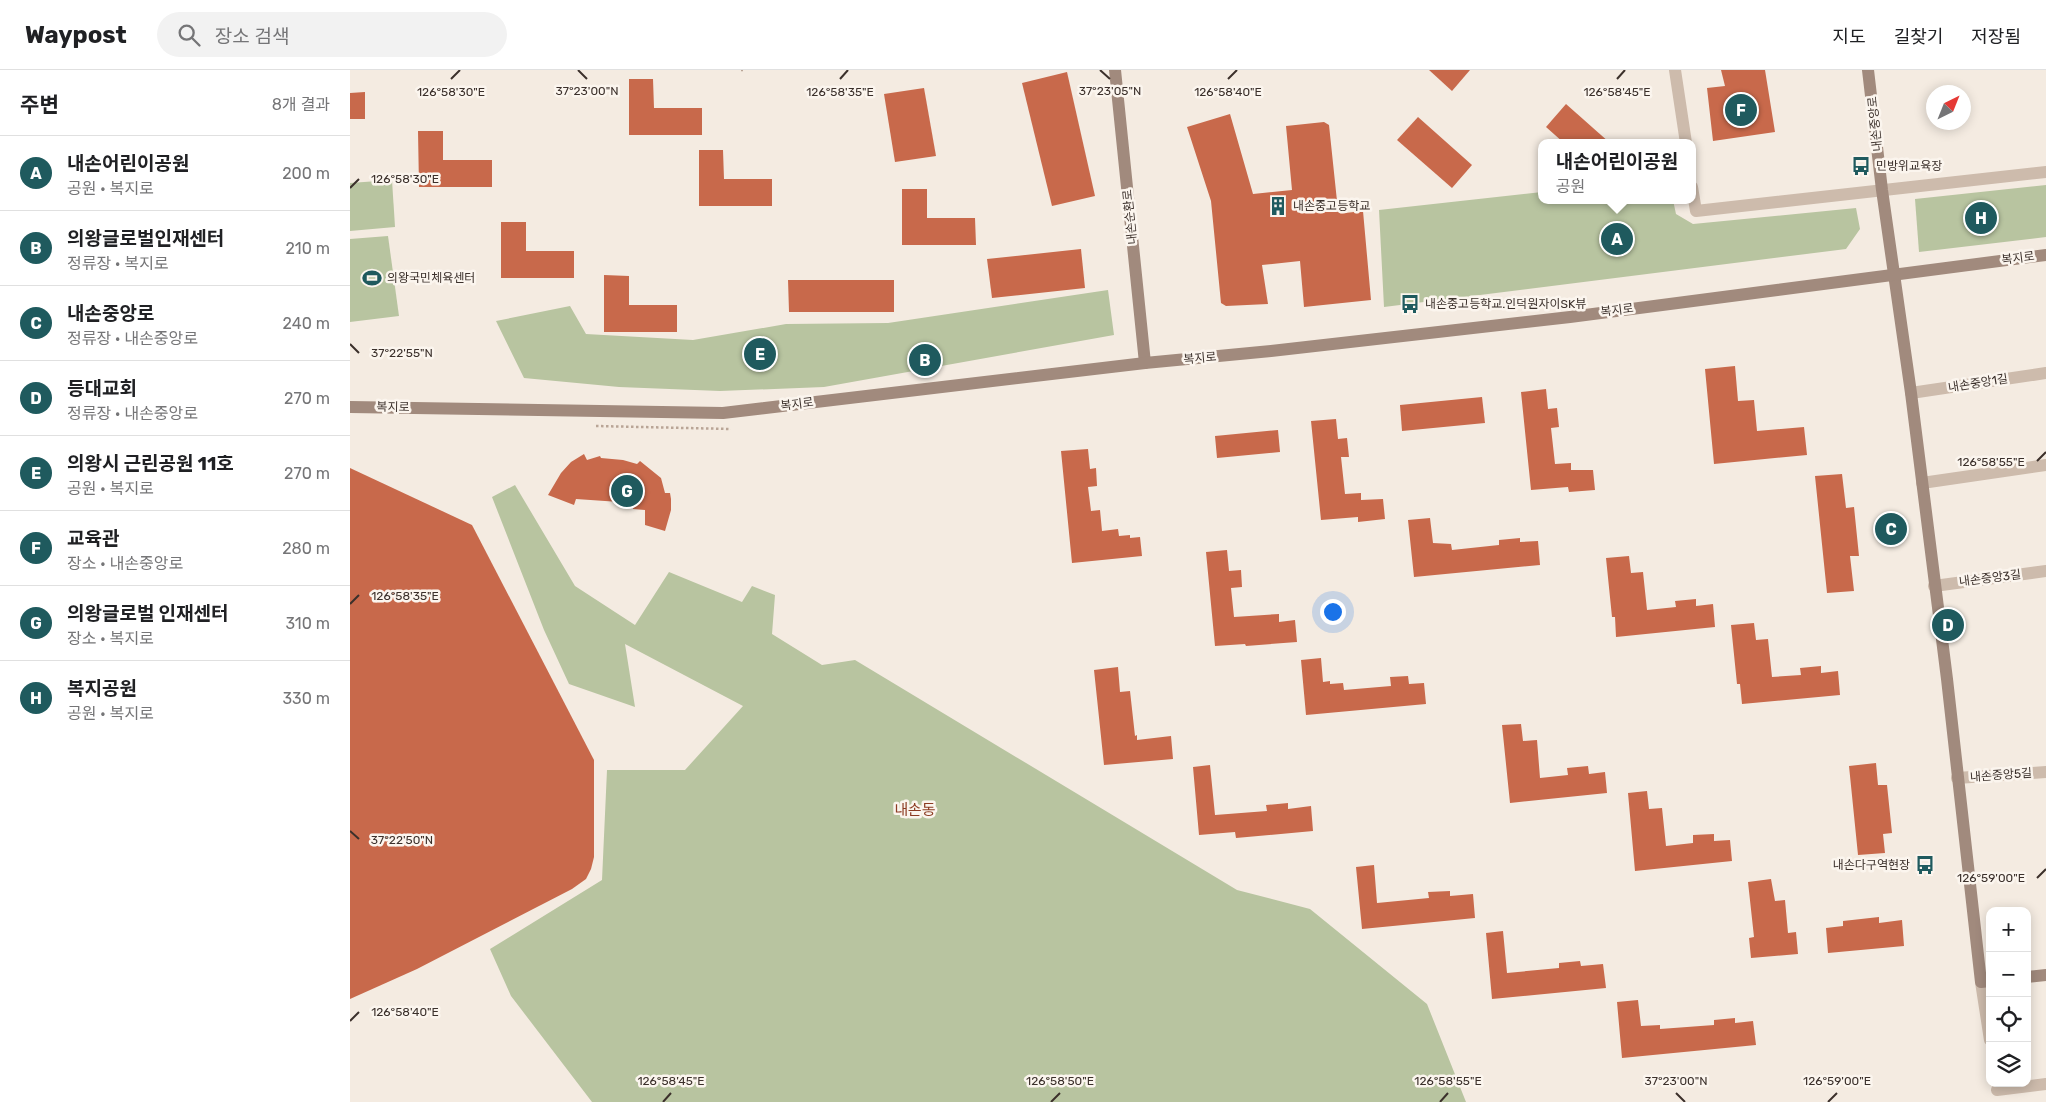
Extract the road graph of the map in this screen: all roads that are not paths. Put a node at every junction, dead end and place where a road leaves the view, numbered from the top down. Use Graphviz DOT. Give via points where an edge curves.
graph roads {
  1 [pos="1115,70"];
  2 [pos="1675,70"];
  3 [pos="1868,70"];
  4 [pos="1685,139"];
  5 [pos="2046,172"];
  6 [pos="1882,190"];
  7 [pos="1695,204"];
  8 [pos="2046,255"];
  9 [pos="1894,274"];
  10 [pos="1145,363"];
  11 [pos="2046,373"];
  12 [pos="1910,393"];
  13 [pos="350,407"];
  14 [pos="2046,465"];
  15 [pos="1922,483"];
  16 [pos="2046,571"];
  17 [pos="1934,586"];
  18 [pos="2046,772"];
  19 [pos="1957,778"];
  20 [pos="2046,975"];
  21 [pos="2031,977"];
  22 [pos="1986,982"];
  23 [pos="2046,1084"];
  24 [pos="1997,1092"];
  1 -- 10 [label="street, 내손순환로"];
  2 -- 4 [label="street"];
  3 -- 6 [label="street, 내손중앙로"];
  5 -- 6 [label="street"];
  6 -- 7 [label="street" via="1696,211"];
  6 -- 9 [label="street, 내손중앙로"];
  8 -- 9 [label="street, 복지로"];
  9 -- 10 [label="street, 복지로" via="1570,317"];
  9 -- 12 [label="street, 내손중앙로"];
  10 -- 13 [label="street, 복지로" via="723,413"];
  11 -- 12 [label="street, 내손중앙1길"];
  12 -- 15 [label="street, 내손중앙로"];
  14 -- 15 [label="street"];
  15 -- 17 [label="street, 내손중앙로"];
  16 -- 17 [label="street, 내손중앙3길"];
  17 -- 19 [label="street, 내손중앙로"];
  18 -- 19 [label="street, 내손중앙5길"];
  19 -- 22 [label="street, 내손중앙로"];
  20 -- 21 [label="street"];
  23 -- 24 [label="street"];
}
